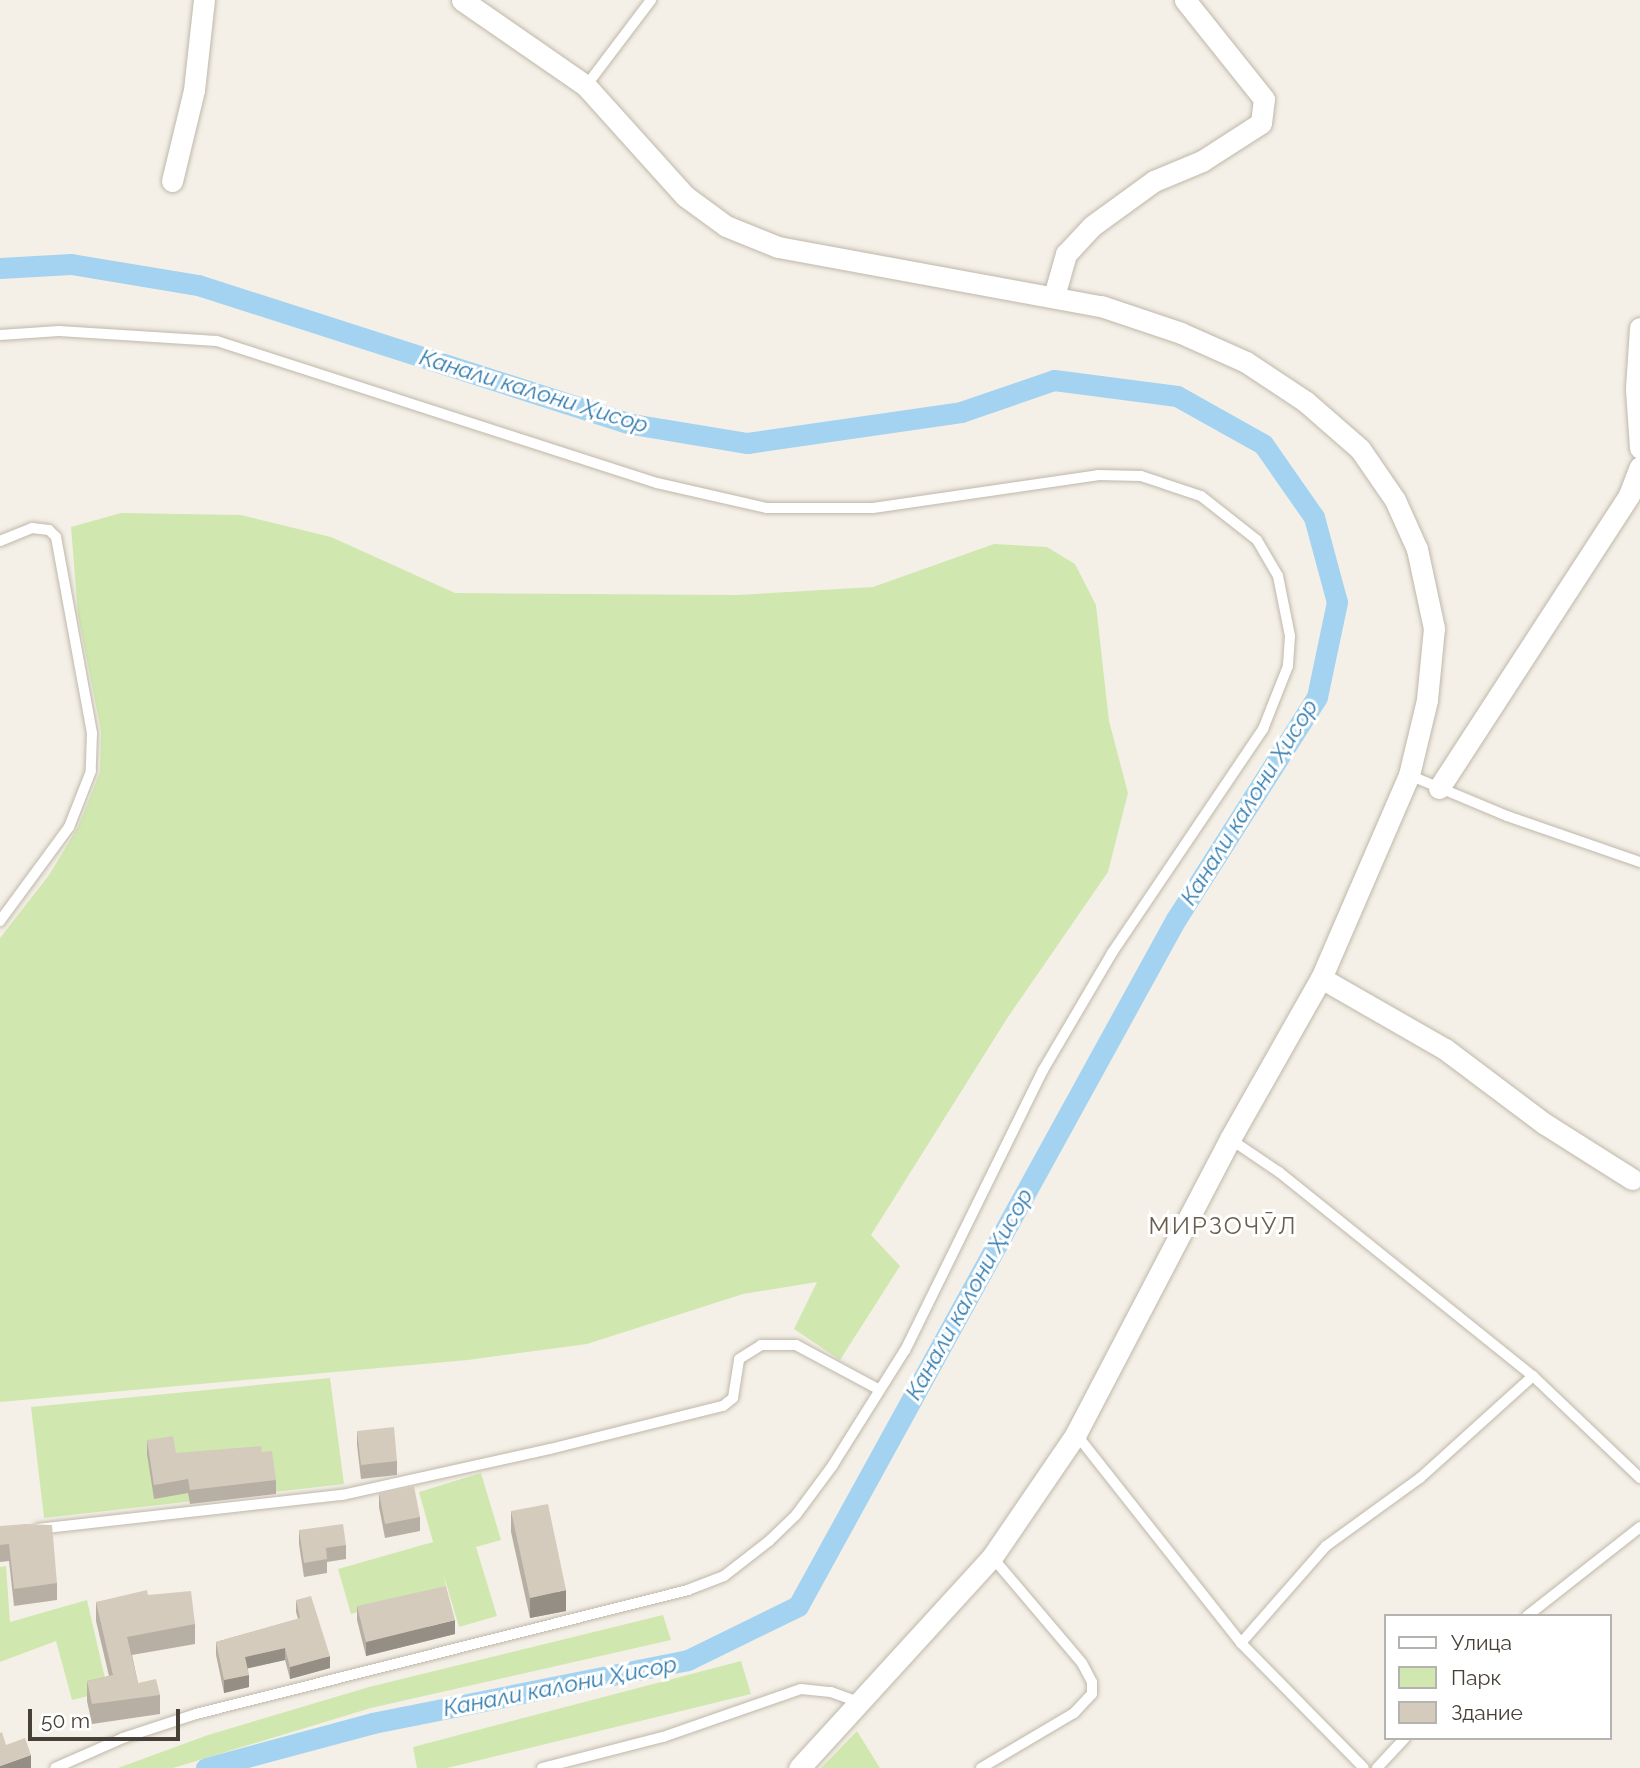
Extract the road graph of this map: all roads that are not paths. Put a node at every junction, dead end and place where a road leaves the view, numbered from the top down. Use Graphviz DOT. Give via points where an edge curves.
graph roads {
  1 [pos="204,0"];
  2 [pos="462,0"];
  3 [pos="651,0"];
  4 [pos="1185,0"];
  5 [pos="586,86"];
  6 [pos="172,181"];
  7 [pos="1054,296"];
  8 [pos="1640,328"];
  9 [pos="0,335"];
  10 [pos="1640,441"];
  11 [pos="1640,448"];
  12 [pos="1640,467"];
  13 [pos="0,541"];
  14 [pos="1409,775"];
  15 [pos="1439,788"];
  16 [pos="1640,862"];
  17 [pos="0,921"];
  18 [pos="1321,978"];
  19 [pos="1230,1139"];
  20 [pos="1632,1179"];
  21 [pos="1533,1376"];
  22 [pos="880,1390"];
  23 [pos="1076,1434"];
  24 [pos="1640,1478"];
  25 [pos="1640,1527"];
  26 [pos="21,1531"];
  27 [pos="992,1558"];
  28 [pos="1530,1614"];
  29 [pos="1241,1643"];
  30 [pos="856,1701"];
  31 [pos="1403,1740"];
  32 [pos="55,1768"];
  33 [pos="542,1768"];
  34 [pos="799,1768"];
  35 [pos="981,1768"];
  36 [pos="1364,1768"];
  37 [pos="1377,1768"];
  1 -- 6 [label="street" via="194,90"];
  2 -- 5 [label="street"];
  3 -- 5 [label="lane"];
  4 -- 7 [label="street" via="1257,87 1266,112 1261,123 1202,161 1154,181 1092,226 1066,254"];
  5 -- 7 [label="street" via="685,196 726,226 778,247"];
  7 -- 14 [label="street" via="1101,306 1181,333 1246,362 1305,401 1360,449 1395,500 1417,549 1434,628 1427,700"];
  8 -- 10 [label="street" via="1636,389"];
  9 -- 22 [label="lane" via="71,332 217,341 562,454 731,503 812,511 873,508 1098,475 1141,476 1201,496 1257,540 1278,576 1287,611 1288,666 1277,700 1233,777 1112,953 1043,1070 905,1350"];
  10 -- 11 [label="street"];
  12 -- 15 [label="street" via="1629,495"];
  13 -- 17 [label="lane" via="32,528 49,530 56,537 92,733 92,771 69,827"];
  14 -- 15 [label="lane"];
  14 -- 18 [label="street"];
  15 -- 16 [label="lane"];
  18 -- 19 [label="street"];
  18 -- 20 [label="street" via="1445,1049 1545,1124"];
  19 -- 21 [label="lane" via="1279,1172"];
  19 -- 23 [label="street"];
  21 -- 24 [label="lane"];
  21 -- 29 [label="lane" via="1420,1478 1326,1546"];
  22 -- 26 [label="lane" via="806,1349 772,1343 750,1349 739,1359 733,1398 723,1405 550,1450 342,1495"];
  22 -- 32 [label="lane" via="796,1515 724,1576 688,1590 196,1714 123,1738"];
  23 -- 27 [label="street"];
  23 -- 29 [label="lane"];
  25 -- 28 [label="lane"];
  27 -- 30 [label="street" via="925,1635"];
  27 -- 35 [label="lane" via="1082,1663 1092,1682 1091,1694 1074,1713"];
  29 -- 36 [label="lane"];
  30 -- 33 [label="lane" via="801,1689 663,1737"];
  30 -- 34 [label="street"];
  31 -- 37 [label="lane"];
}
